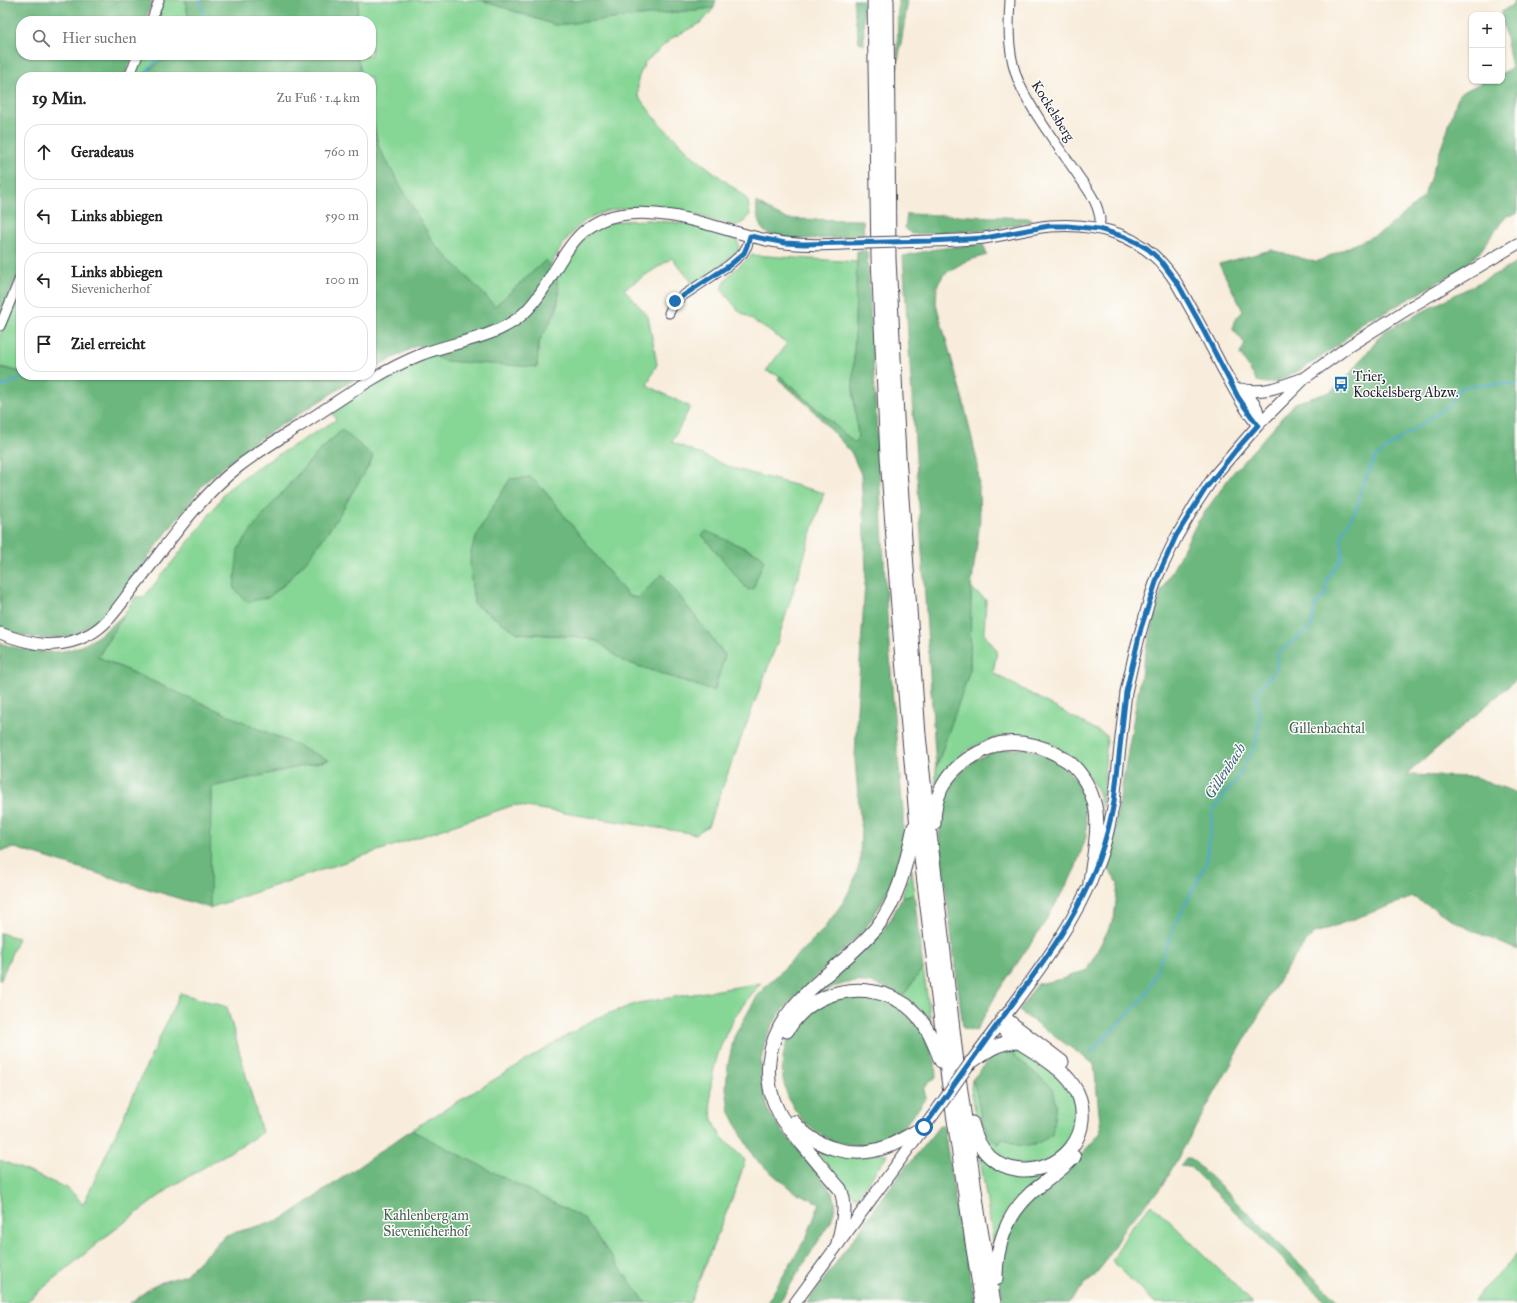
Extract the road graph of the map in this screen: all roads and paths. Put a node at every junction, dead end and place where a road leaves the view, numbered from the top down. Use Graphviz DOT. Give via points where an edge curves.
graph roads {
  1 [pos="159,0"];
  2 [pos="874,0"];
  3 [pos="887,0"];
  4 [pos="1010,0"];
  5 [pos="153,16"];
  6 [pos="136,60"];
  7 [pos="131,72"];
  8 [pos="1099,229"];
  9 [pos="750,236"];
  10 [pos="1517,244"];
  11 [pos="16,288"];
  12 [pos="669,313"];
  13 [pos="0,326"];
  14 [pos="1349,346"];
  15 [pos="1226,375"];
  16 [pos="1306,377"];
  17 [pos="376,378"];
  18 [pos="372,380"];
  19 [pos="1240,389"];
  20 [pos="1258,425"];
  21 [pos="1215,475"];
  22 [pos="0,633"];
  23 [pos="916,817"];
  24 [pos="932,852"];
  25 [pos="1090,882"];
  26 [pos="1003,1017"];
  27 [pos="1018,1042"];
  28 [pos="964,1063"];
  29 [pos="948,1079"];
  30 [pos="924,1127"];
  31 [pos="838,1243"];
  32 [pos="795,1303"];
  33 [pos="982,1303"];
  34 [pos="995,1303"];
  1 -- 5 [label="street"];
  2 -- 23 [label="highway" via="877,221 887,457"];
  3 -- 24 [label="highway" via="889,259 899,456 919,735"];
  4 -- 8 [label="street, Kockelsberg" via="1009,46 1018,80 1030,104 1096,203 1100,214"];
  6 -- 7 [label="street"];
  8 -- 9 [label="main road, bridge" via="1083,226 1049,226 985,238 866,243 785,243"];
  8 -- 15 [label="main road" via="1138,243 1160,260 1178,284"];
  9 -- 12 [label="street" via="744,253 675,301"];
  9 -- 17 [label="main road" via="669,215 620,215 596,221 568,248 534,302 518,318 494,332 421,354"];
  10 -- 14 [label="main road"];
  11 -- 13 [label="street"];
  14 -- 16 [label="main road"];
  14 -- 21 [label="main road" via="1269,419"];
  15 -- 19 [label="main road"];
  15 -- 20 [label="main road"];
  16 -- 19 [label="main road" via="1262,391"];
  16 -- 20 [label="main road"];
  18 -- 22 [label="main road" via="237,467 173,536 108,620 91,634 54,645 32,644"];
  19 -- 20 [label="main road" via="1258,408"];
  20 -- 21 [label="main road"];
  21 -- 25 [label="main road" via="1176,536 1150,598 1134,652 1126,692 1111,819 1103,850"];
  23 -- 29 [label="highway"];
  23 -- 31 [label="highway" via="904,873 887,911 859,946 796,1003 782,1023 770,1054 770,1093 778,1112 844,1197 844,1215"];
  24 -- 25 [label="highway" via="937,802 941,789 954,771 973,755 1001,743 1038,746 1069,762 1090,791 1097,822"];
  24 -- 28 [label="highway"];
  25 -- 26 [label="main road" via="1064,932"];
  26 -- 27 [label="highway" via="1004,1030"];
  26 -- 28 [label="main road"];
  26 -- 34 [label="highway" via="1076,1075 1084,1086 1091,1116 1087,1135 1078,1152 1059,1172 1024,1199 1008,1222 997,1256"];
  27 -- 28 [label="highway" via="997,1045"];
  27 -- 28 [label="highway" via="1064,1074 1076,1090 1082,1106 1081,1128 1073,1147 1060,1160 1042,1168 1014,1169 996,1161 985,1151 974,1132"];
  28 -- 30 [label="main road, bridge" via="939,1107"];
  28 -- 34 [label="highway" via="979,1218"];
  29 -- 30 [label="highway" via="930,1032 907,1006 873,991 835,992 818,1000 805,1008 792,1022 781,1040 776,1076 779,1092 785,1108 795,1123 818,1142 846,1152 869,1152 885,1147"];
  29 -- 33 [label="highway"];
  30 -- 31 [label="main road"];
  31 -- 32 [label="main road"];
}
